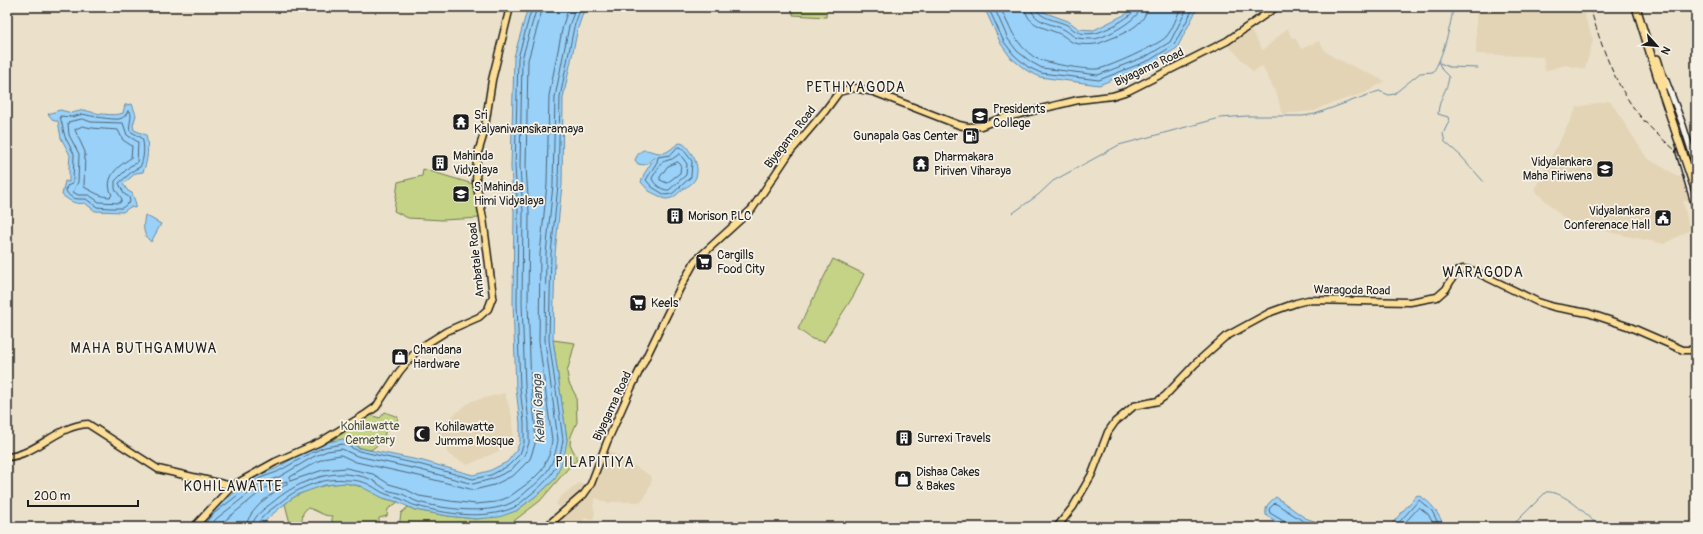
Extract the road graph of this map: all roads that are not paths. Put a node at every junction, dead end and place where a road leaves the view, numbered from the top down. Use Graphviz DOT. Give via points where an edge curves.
graph roads {
  1 [pos="510,7"];
  2 [pos="1276,7"];
  3 [pos="1636,7"];
  4 [pos="1640,7"];
  5 [pos="1658,71"];
  6 [pos="1665,93"];
  7 [pos="1683,125"];
  8 [pos="1672,129"];
  9 [pos="1696,166"];
  10 [pos="1696,176"];
  11 [pos="1696,180"];
  12 [pos="1688,183"];
  13 [pos="1696,192"];
  14 [pos="1696,210"];
  15 [pos="1696,350"];
  16 [pos="7,457"];
  17 [pos="232,486"];
  18 [pos="194,527"];
  19 [pos="546,527"];
  20 [pos="1057,527"];
  1 -- 17 [label="main road, Ambatale Road" via="477,156 476,182 493,296 488,310 418,349 376,407 366,414 320,442 274,462"];
  2 -- 19 [label="main road, Biyagama Road" via="1227,41 1128,91 1112,96 1078,100 999,119 981,126 959,125 864,89 847,89 839,92 790,152 752,209 696,261 631,388 591,484 584,494"];
  3 -- 5 [label="highway"];
  4 -- 5 [label="highway"];
  5 -- 6 [label="highway"];
  5 -- 7 [label="street" via="1668,83"];
  5 -- 8 [label="street" via="1658,88"];
  6 -- 10 [label="highway"];
  6 -- 13 [label="highway, bridge"];
  7 -- 8 [label="street"];
  7 -- 9 [label="street"];
  8 -- 12 [label="street"];
  11 -- 12 [label="street"];
  12 -- 14 [label="street"];
  15 -- 20 [label="main road, Waragoda Road" via="1682,350 1588,313 1538,302 1467,269 1456,272 1441,295 1422,300 1410,302 1321,299 1296,303 1271,312 1225,337 1165,396 1158,401 1134,406 1123,414 1108,432 1092,474 1073,507"];
  16 -- 17 [label="main road" via="20,455 61,433 88,424 158,469"];
  17 -- 18 [label="main road, Ambatale Road"];
}
